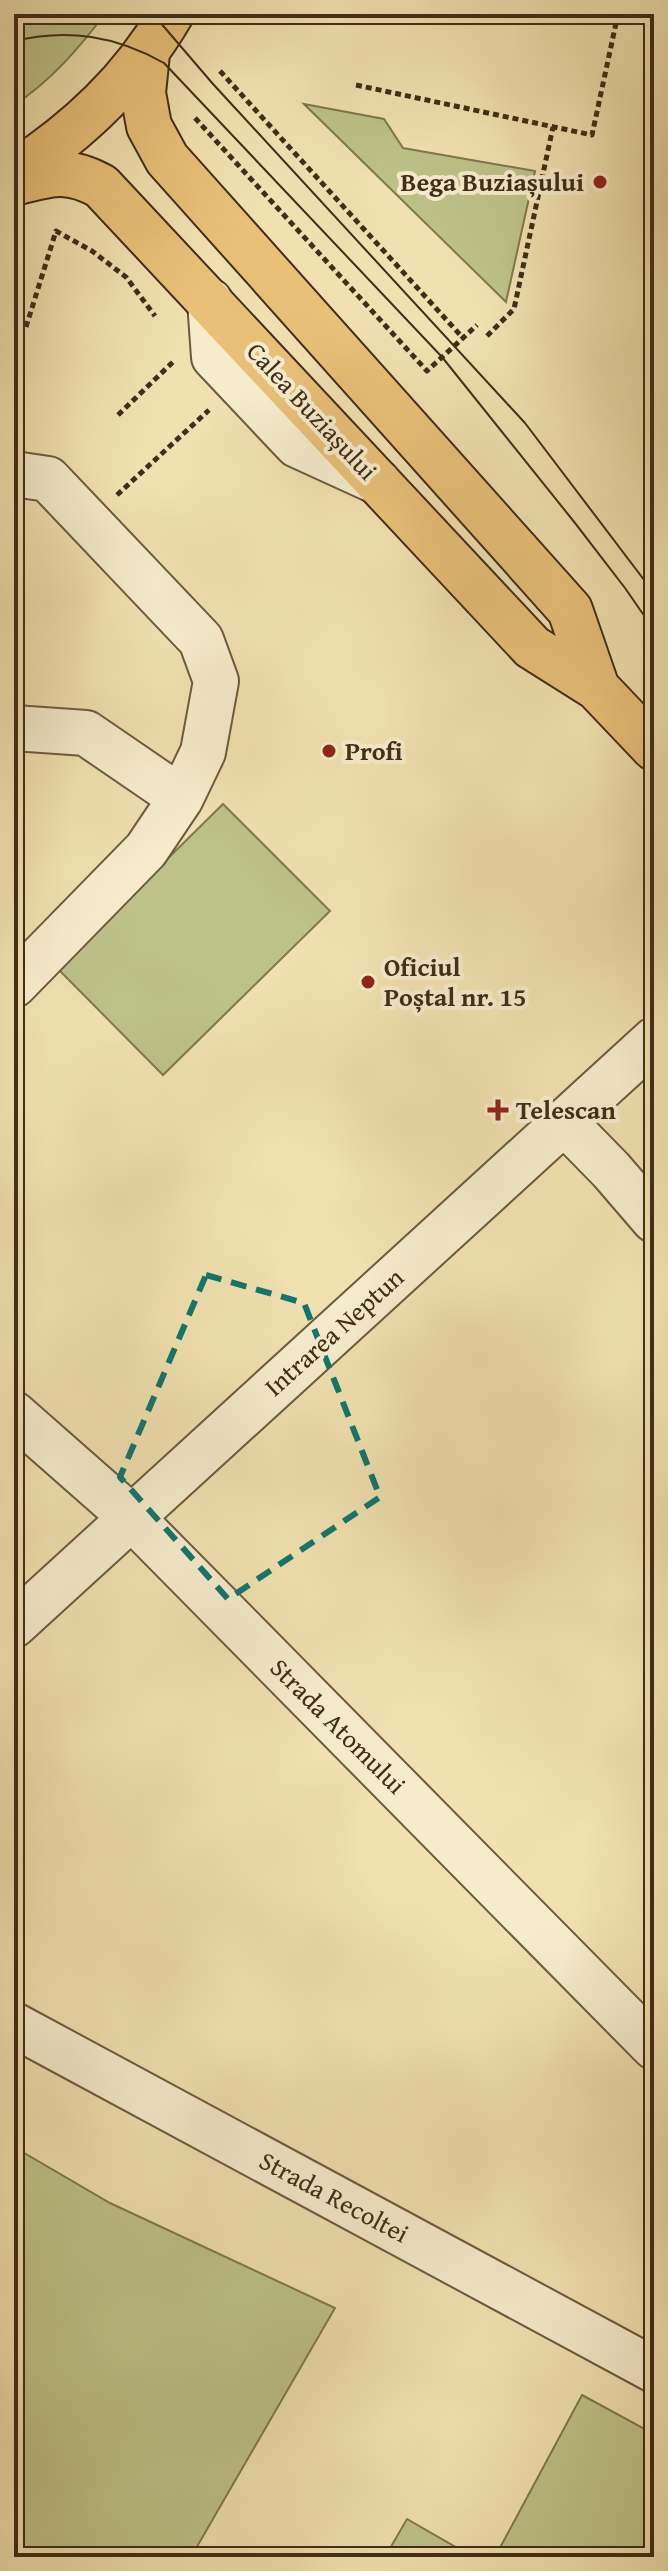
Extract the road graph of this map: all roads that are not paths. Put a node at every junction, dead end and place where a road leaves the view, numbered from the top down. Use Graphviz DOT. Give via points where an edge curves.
graph roads {
  1 [pos="171,14"];
  2 [pos="147,53"];
  3 [pos="14,173"];
  4 [pos="14,183"];
  5 [pos="14,474"];
  6 [pos="597,688"];
  7 [pos="14,728"];
  8 [pos="654,748"];
  9 [pos="181,798"];
  10 [pos="14,985"];
  11 [pos="654,1040"];
  12 [pos="564,1122"];
  13 [pos="654,1220"];
  14 [pos="14,1414"];
  15 [pos="131,1517"];
  16 [pos="14,1625"];
  17 [pos="14,2025"];
  18 [pos="654,2047"];
  19 [pos="651,2357"];
  1 -- 2 [label="main road"];
  2 -- 3 [label="main road" via="87,120"];
  2 -- 6 [label="main road, Calea Buziașului" via="143,93 149,126 167,159 570,610"];
  4 -- 6 [label="main road, Calea Buziașului" via="71,173 101,186 532,647"];
  5 -- 9 [label="street" via="48,479 201,640 216,681 203,752"];
  6 -- 8 [label="main road, Calea Buziașului"];
  7 -- 9 [label="street" via="86,733"];
  9 -- 10 [label="street" via="146,850"];
  11 -- 12 [label="street, Intrarea Neptun"];
  12 -- 13 [label="street"];
  12 -- 15 [label="street, Intrarea Neptun"];
  14 -- 15 [label="street, Strada Atomului"];
  15 -- 16 [label="street, Intrarea Neptun"];
  15 -- 18 [label="street, Strada Atomului"];
  17 -- 19 [label="street, Strada Recoltei"];
}
